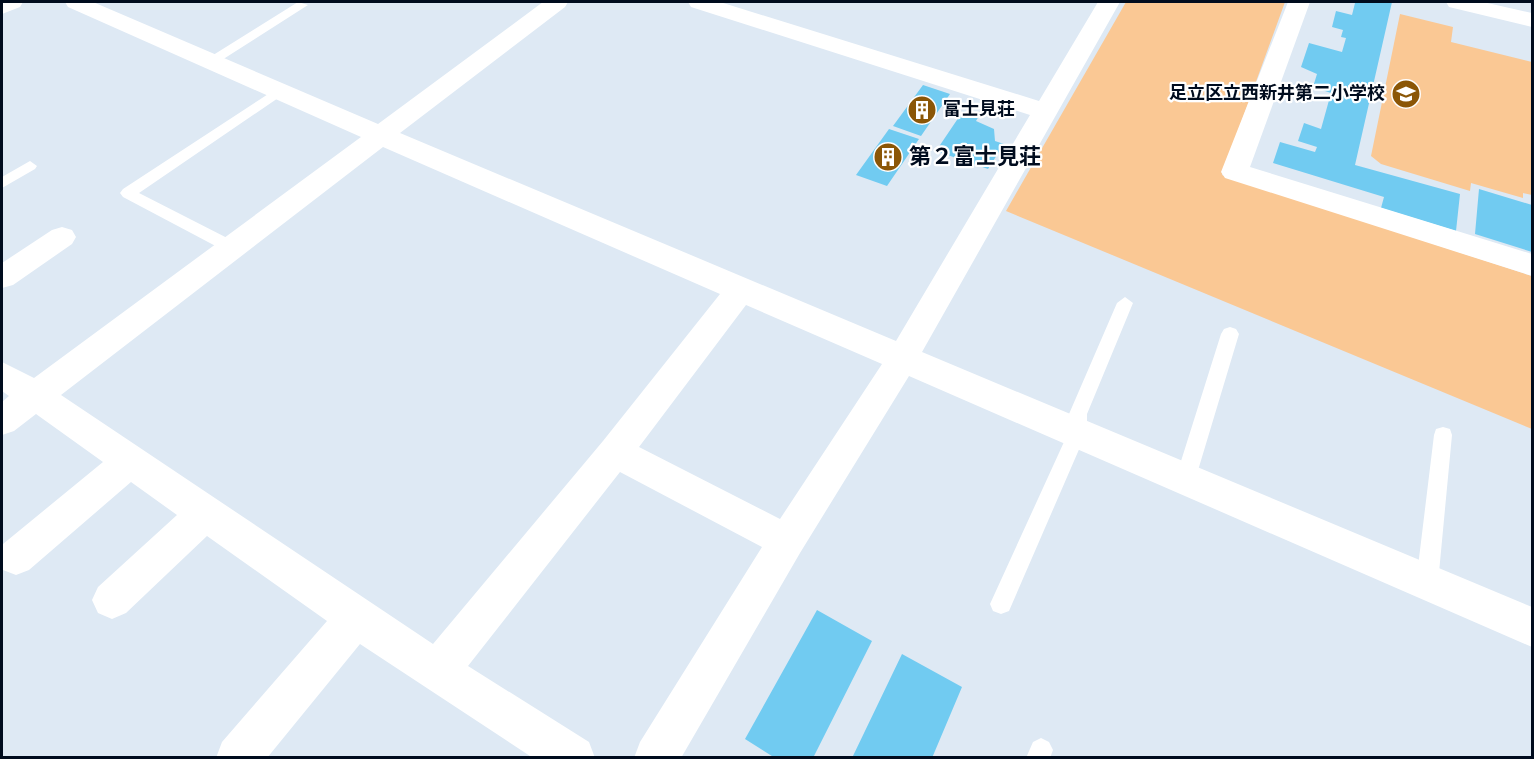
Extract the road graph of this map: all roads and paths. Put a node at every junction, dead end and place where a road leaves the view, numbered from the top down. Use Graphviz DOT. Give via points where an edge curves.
graph roads {
  1 [pos="12,2"];
  2 [pos="76,2"];
  3 [pos="557,2"];
  4 [pos="699,2"];
  5 [pos="1109,2"];
  6 [pos="1299,2"];
  7 [pos="1457,2"];
  8 [pos="302,5"];
  9 [pos="2,7"];
  10 [pos="1533,20"];
  11 [pos="209,62"];
  12 [pos="279,91"];
  13 [pos="1044,111"];
  14 [pos="381,135"];
  15 [pos="30,166"];
  16 [pos="2,183"];
  17 [pos="62,237"];
  18 [pos="231,247"];
  19 [pos="1533,266"];
  20 [pos="2,277"];
  21 [pos="742,288"];
  22 [pos="1125,303"];
  23 [pos="1230,334"];
  24 [pos="903,356"];
  25 [pos="2,375"];
  26 [pos="36,396"];
  27 [pos="2,421"];
  28 [pos="1078,431"];
  29 [pos="1443,435"];
  30 [pos="615,452"];
  31 [pos="130,461"];
  32 [pos="1186,477"];
  33 [pos="205,513"];
  34 [pos="787,541"];
  35 [pos="16,557"];
  36 [pos="1427,583"];
  37 [pos="112,600"];
  38 [pos="1001,604"];
  39 [pos="356,618"];
  40 [pos="1533,627"];
  41 [pos="437,672"];
  42 [pos="238,758"];
  43 [pos="573,758"];
  44 [pos="656,758"];
  1 -- 9 [label="street"];
  2 -- 11 [label="street"];
  3 -- 14 [label="street"];
  4 -- 13 [label="street"];
  5 -- 13 [label="street"];
  6 -- 19 [label="street" via="1235,172"];
  7 -- 10 [label="street"];
  8 -- 11 [label="lane"];
  11 -- 12 [label="street"];
  12 -- 14 [label="street"];
  12 -- 18 [label="lane" via="128,193"];
  13 -- 24 [label="street"];
  14 -- 18 [label="street"];
  14 -- 21 [label="street"];
  15 -- 16 [label="lane"];
  17 -- 20 [label="street"];
  18 -- 26 [label="street"];
  21 -- 24 [label="street"];
  21 -- 30 [label="street"];
  22 -- 28 [label="lane" via="1078,414"];
  23 -- 32 [label="lane"];
  24 -- 28 [label="street"];
  24 -- 34 [label="street"];
  25 -- 26 [label="street"];
  26 -- 27 [label="street"];
  26 -- 31 [label="street"];
  28 -- 32 [label="street"];
  28 -- 38 [label="lane"];
  29 -- 36 [label="lane"];
  30 -- 34 [label="street"];
  30 -- 41 [label="street"];
  31 -- 33 [label="street"];
  31 -- 35 [label="street"];
  32 -- 36 [label="street"];
  33 -- 37 [label="street"];
  33 -- 39 [label="street"];
  34 -- 44 [label="street"];
  36 -- 40 [label="street"];
  39 -- 41 [label="street"];
  39 -- 42 [label="street"];
  41 -- 43 [label="street"];
}
